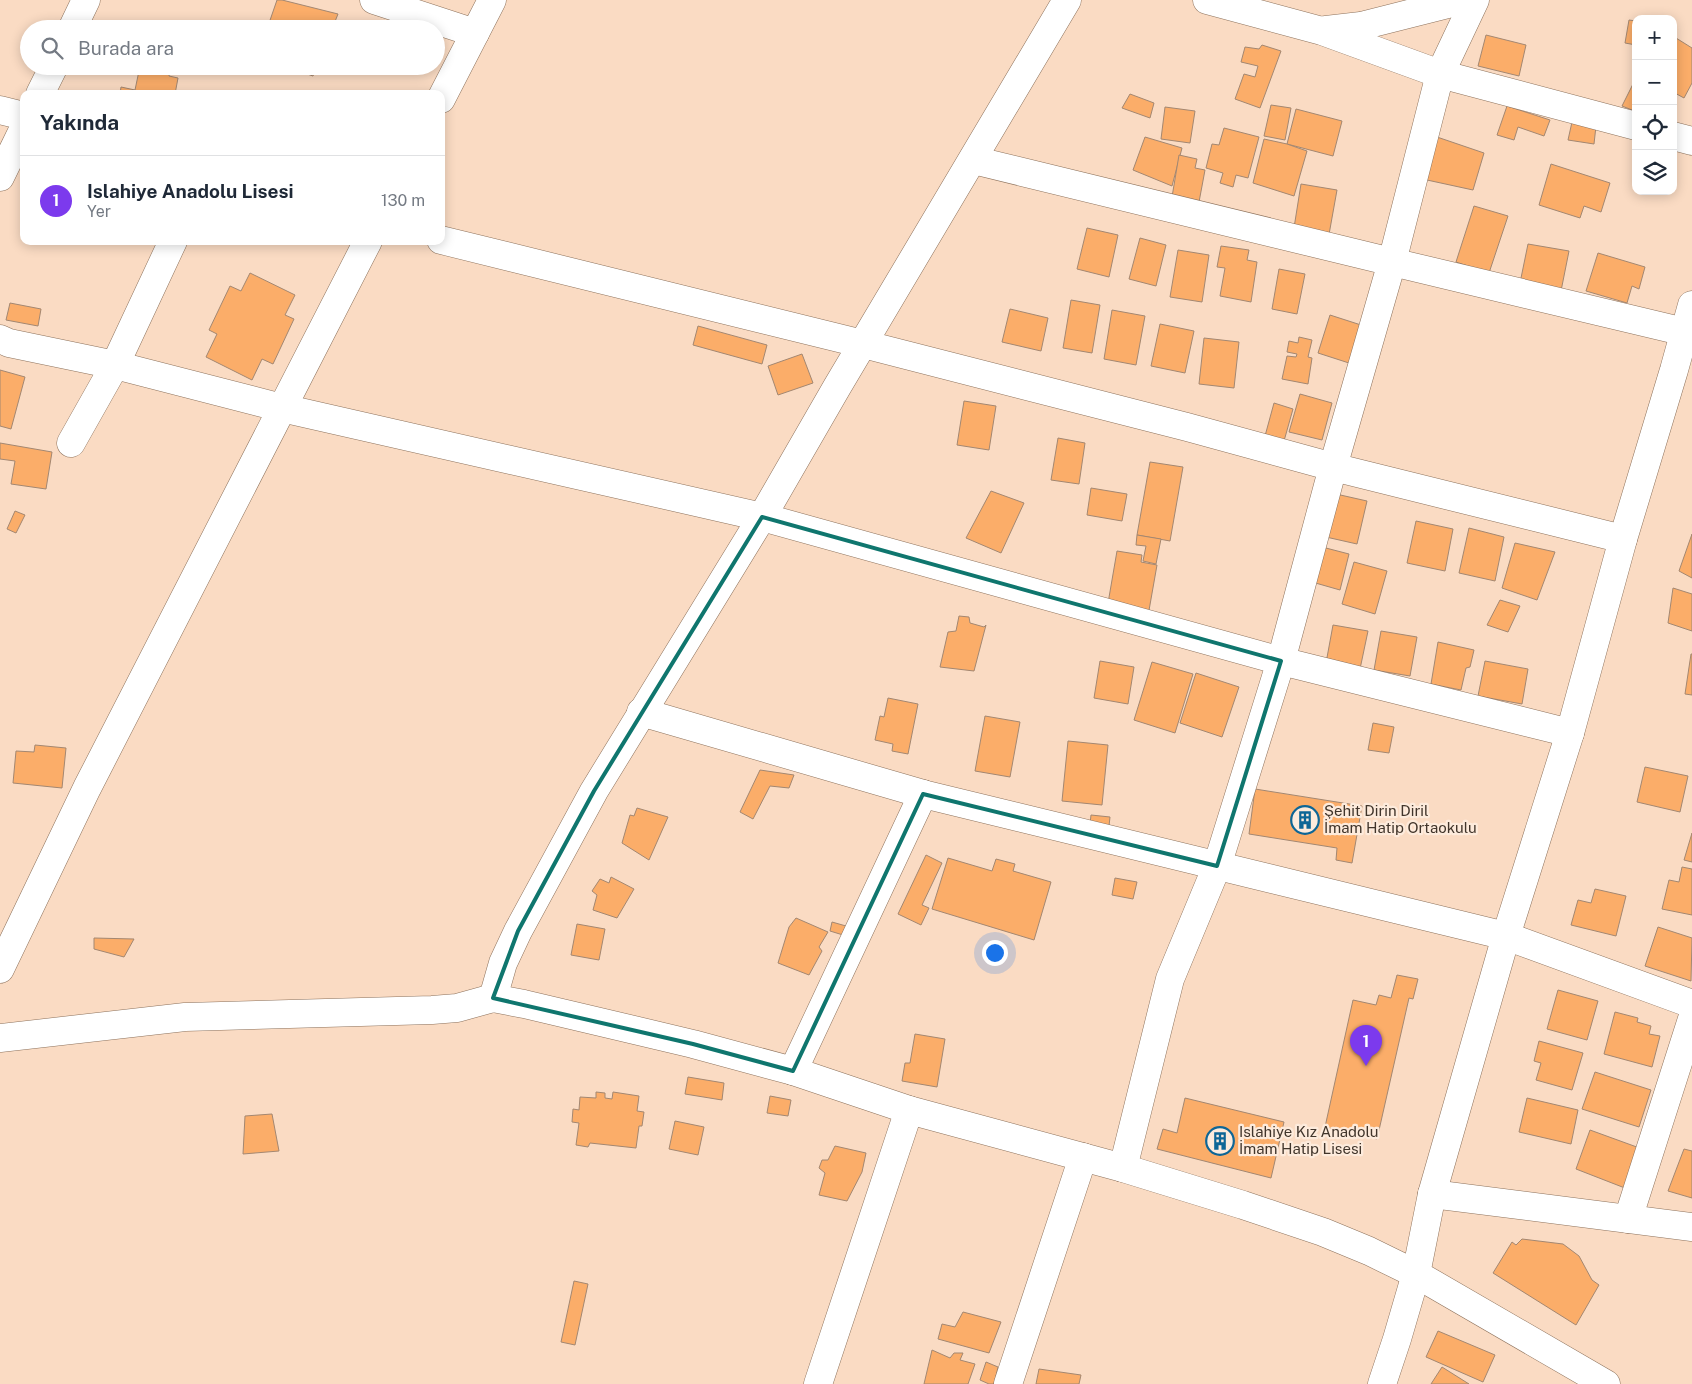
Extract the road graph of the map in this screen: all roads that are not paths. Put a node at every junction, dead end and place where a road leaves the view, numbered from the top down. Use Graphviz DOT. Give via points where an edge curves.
graph roads {
  1 [pos="86,0"];
  2 [pos="374,0"];
  3 [pos="492,0"];
  4 [pos="1067,0"];
  5 [pos="1207,0"];
  6 [pos="1257,0"];
  7 [pos="1458,1"];
  8 [pos="76,20"];
  9 [pos="435,20"];
  10 [pos="1282,21"];
  11 [pos="445,23"];
  12 [pos="1322,31"];
  13 [pos="475,33"];
  14 [pos="1440,74"];
  15 [pos="50,75"];
  16 [pos="42,90"];
  17 [pos="445,91"];
  18 [pos="0,110"];
  19 [pos="20,115"];
  20 [pos="1632,125"];
  21 [pos="20,136"];
  22 [pos="1677,137"];
  23 [pos="1692,141"];
  24 [pos="973,160"];
  25 [pos="0,177"];
  26 [pos="445,241"];
  27 [pos="171,245"];
  28 [pos="366,245"];
  29 [pos="1392,262"];
  30 [pos="1692,305"];
  31 [pos="1684,332"];
  32 [pos="0,339"];
  33 [pos="863,344"];
  34 [pos="115,364"];
  35 [pos="282,408"];
  36 [pos="71,443"];
  37 [pos="1333,467"];
  38 [pos="762,517"];
  39 [pos="1623,539"];
  40 [pos="1281,661"];
  41 [pos="641,712"];
  42 [pos="1570,733"];
  43 [pos="923,794"];
  44 [pos="1217,866"];
  45 [pos="1506,936"];
  46 [pos="0,969"];
  47 [pos="493,998"];
  48 [pos="1692,1004"];
  49 [pos="1692,1019"];
  50 [pos="0,1038"];
  51 [pos="793,1072"];
  52 [pos="910,1110"];
  53 [pos="1083,1157"];
  54 [pos="1123,1168"];
  55 [pos="1432,1194"];
  56 [pos="1628,1219"];
  57 [pos="1692,1227"];
  58 [pos="1416,1274"];
  59 [pos="818,1384"];
  60 [pos="1008,1384"];
  61 [pos="1382,1384"];
  62 [pos="1606,1384"];
  1 -- 8 [label="street"];
  2 -- 9 [label="street"];
  3 -- 13 [label="street"];
  4 -- 24 [label="street"];
  5 -- 10 [label="street"];
  6 -- 10 [label="street"];
  7 -- 12 [label="street" via="1362,26"];
  7 -- 14 [label="street"];
  10 -- 12 [label="street"];
  11 -- 13 [label="street"];
  12 -- 14 [label="street"];
  13 -- 17 [label="street"];
  14 -- 20 [label="street"];
  14 -- 29 [label="street"];
  15 -- 16 [label="street"];
  18 -- 19 [label="street"];
  21 -- 25 [label="street"];
  22 -- 23 [label="street"];
  24 -- 29 [label="street"];
  24 -- 33 [label="street"];
  26 -- 33 [label="street"];
  27 -- 34 [label="street"];
  28 -- 35 [label="street"];
  29 -- 31 [label="street"];
  29 -- 37 [label="street"];
  30 -- 31 [label="street"];
  31 -- 39 [label="street"];
  32 -- 34 [label="street"];
  33 -- 37 [label="street"];
  33 -- 38 [label="street"];
  34 -- 35 [label="street"];
  34 -- 36 [label="street"];
  35 -- 38 [label="street"];
  35 -- 46 [label="street" via="87,788"];
  37 -- 39 [label="street"];
  37 -- 40 [label="street"];
  38 -- 40 [label="street"];
  38 -- 41 [label="street"];
  39 -- 42 [label="street"];
  40 -- 42 [label="street"];
  40 -- 44 [label="street"];
  41 -- 43 [label="street"];
  41 -- 47 [label="street" via="518,931 503,962"];
  42 -- 45 [label="street"];
  43 -- 44 [label="street"];
  43 -- 51 [label="street"];
  44 -- 45 [label="street"];
  44 -- 54 [label="street" via="1170,979"];
  45 -- 48 [label="street"];
  45 -- 55 [label="street"];
  47 -- 50 [label="street" via="457,1008 185,1017"];
  47 -- 51 [label="street" via="693,1044"];
  49 -- 56 [label="street"];
  51 -- 52 [label="street"];
  52 -- 53 [label="street"];
  52 -- 59 [label="street"];
  53 -- 54 [label="street"];
  53 -- 60 [label="street"];
  54 -- 58 [label="street" via="1323,1232"];
  55 -- 56 [label="street"];
  55 -- 58 [label="street"];
  56 -- 57 [label="street"];
  58 -- 61 [label="street"];
  58 -- 62 [label="street"];
}
